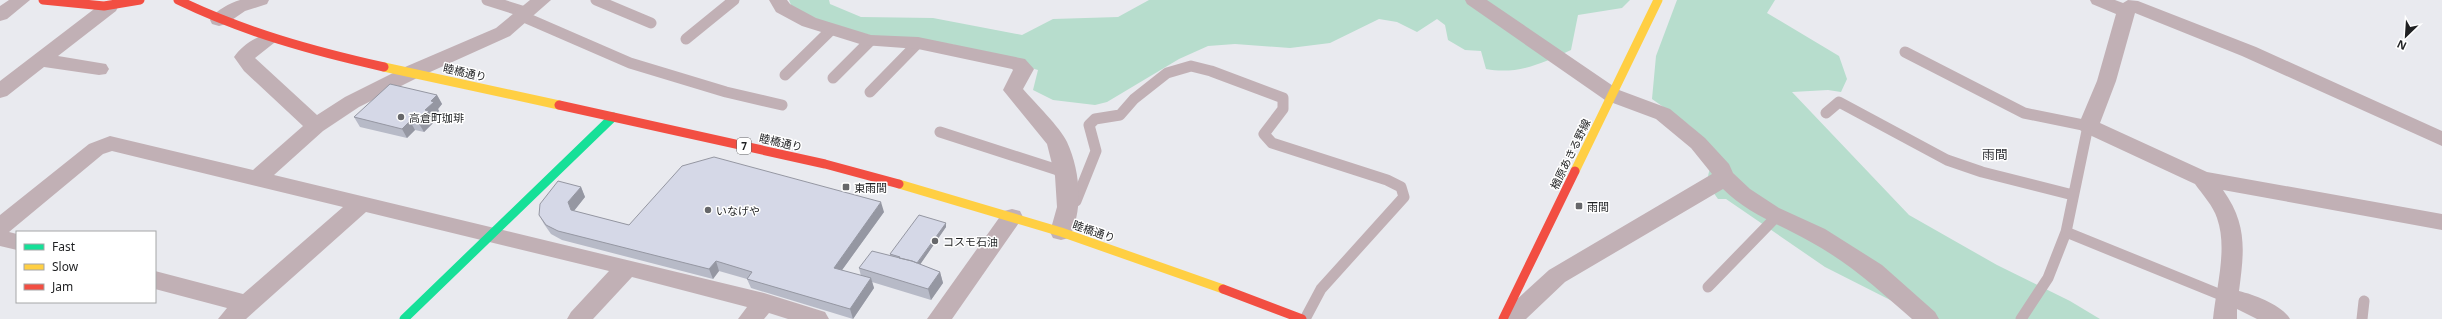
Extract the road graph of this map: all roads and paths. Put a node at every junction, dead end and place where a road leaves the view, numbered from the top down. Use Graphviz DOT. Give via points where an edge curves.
graph roads {
  1 [pos="21,0"];
  2 [pos="43,0"];
  3 [pos="140,0"];
  4 [pos="178,0"];
  5 [pos="260,0"];
  6 [pos="487,0"];
  7 [pos="542,0"];
  8 [pos="596,0"];
  9 [pos="734,0"];
  10 [pos="778,0"];
  11 [pos="1474,0"];
  12 [pos="1658,0"];
  13 [pos="2099,0"];
  14 [pos="2129,6"];
  15 [pos="109,7"];
  16 [pos="0,15"];
  17 [pos="526,15"];
  18 [pos="219,20"];
  19 [pos="651,23"];
  20 [pos="831,30"];
  21 [pos="269,39"];
  22 [pos="686,39"];
  23 [pos="870,41"];
  24 [pos="918,44"];
  25 [pos="1905,52"];
  26 [pos="41,60"];
  27 [pos="99,69"];
  28 [pos="412,72"];
  29 [pos="785,75"];
  30 [pos="833,78"];
  31 [pos="0,91"];
  32 [pos="870,92"];
  33 [pos="1612,95"];
  34 [pos="782,105"];
  35 [pos="1826,113"];
  36 [pos="613,117"];
  37 [pos="316,126"];
  38 [pos="2088,126"];
  39 [pos="940,132"];
  40 [pos="2442,139"];
  41 [pos="1064,172"];
  42 [pos="1723,176"];
  43 [pos="257,178"];
  44 [pos="2203,180"];
  45 [pos="2073,195"];
  46 [pos="362,203"];
  47 [pos="1068,207"];
  48 [pos="1777,216"];
  49 [pos="1012,217"];
  50 [pos="2442,222"];
  51 [pos="0,227"];
  52 [pos="1061,232"];
  53 [pos="2066,232"];
  54 [pos="492,235"];
  55 [pos="0,238"];
  56 [pos="16,242"];
  57 [pos="627,267"];
  58 [pos="156,280"];
  59 [pos="1708,287"];
  60 [pos="2364,301"];
  61 [pos="247,304"];
  62 [pos="2225,308"];
  63 [pos="757,310"];
  64 [pos="230,319"];
  65 [pos="404,319"];
  66 [pos="579,319"];
  67 [pos="817,319"];
  68 [pos="939,319"];
  69 [pos="1304,319"];
  70 [pos="1503,319"];
  71 [pos="1511,319"];
  72 [pos="1927,319"];
  73 [pos="2021,319"];
  74 [pos="2278,319"];
  75 [pos="2362,319"];
  1 -- 16 [label="street"];
  2 -- 15 [label="main road"];
  3 -- 15 [label="main road" via="128,5"];
  4 -- 18 [label="main road, 睦橋通り / 7"];
  5 -- 18 [label="street" via="238,7"];
  6 -- 17 [label="lane"];
  7 -- 17 [label="street"];
  8 -- 19 [label="lane"];
  9 -- 22 [label="lane"];
  10 -- 20 [label="street" via="783,8"];
  11 -- 33 [label="street"];
  12 -- 33 [label="main road, 楢原あきる野線"];
  13 -- 14 [label="street"];
  14 -- 38 [label="street" via="2102,97"];
  14 -- 40 [label="street" via="2205,31"];
  15 -- 26 [label="street"];
  17 -- 28 [label="street" via="497,34"];
  17 -- 34 [label="lane" via="630,63 726,92"];
  18 -- 21 [label="main road, 睦橋通り / 7"];
  20 -- 23 [label="street"];
  20 -- 29 [label="lane"];
  21 -- 28 [label="main road, 睦橋通り / 7"];
  21 -- 37 [label="street" via="244,57"];
  23 -- 24 [label="street"];
  23 -- 30 [label="lane"];
  24 -- 32 [label="lane"];
  24 -- 41 [label="street" via="1018,64 1024,69 1013,90 1058,142"];
  25 -- 38 [label="lane" via="2024,113"];
  26 -- 27 [label="street"];
  26 -- 31 [label="street"];
  28 -- 36 [label="main road, 睦橋通り / 7"];
  28 -- 37 [label="street" via="352,102"];
  33 -- 42 [label="street" via="1663,114 1698,143 1722,169"];
  33 -- 70 [label="main road, 楢原あきる野線"];
  35 -- 45 [label="lane" via="1839,102 1947,160 1982,172"];
  36 -- 49 [label="main road, 睦橋通り / 7" via="825,164"];
  36 -- 54 [label="main road"];
  37 -- 43 [label="street"];
  38 -- 44 [label="street"];
  38 -- 45 [label="lane"];
  39 -- 41 [label="lane"];
  41 -- 47 [label="street"];
  42 -- 48 [label="street" via="1742,195"];
  42 -- 71 [label="street" via="1715,184 1558,276"];
  43 -- 46 [label="street"];
  43 -- 51 [label="street" via="110,143 96,149"];
  44 -- 50 [label="street"];
  44 -- 62 [label="street" via="2223,207 2230,223 2232,237"];
  45 -- 53 [label="lane"];
  46 -- 54 [label="street"];
  46 -- 61 [label="street"];
  47 -- 52 [label="street"];
  47 -- 69 [label="lane" via="1076,201 1096,151 1089,125 1095,118 1120,115 1134,99 1167,73 1191,66 1211,70 1283,98 1283,109 1264,134 1272,143 1387,180 1400,187 1404,197 1322,289"];
  48 -- 59 [label="lane"];
  48 -- 72 [label="street" via="1817,235 1874,271"];
  49 -- 52 [label="main road, 睦橋通り / 7"];
  49 -- 68 [label="street"];
  52 -- 69 [label="main road, 睦橋通り / 7"];
  53 -- 62 [label="lane"];
  53 -- 73 [label="lane" via="2048,278"];
  54 -- 57 [label="street"];
  54 -- 65 [label="main road"];
  55 -- 56 [label="street"];
  57 -- 63 [label="street"];
  57 -- 66 [label="street"];
  58 -- 61 [label="street"];
  60 -- 75 [label="lane"];
  61 -- 64 [label="street"];
  62 -- 74 [label="street" via="2244,302"];
  63 -- 67 [label="street"];
}
